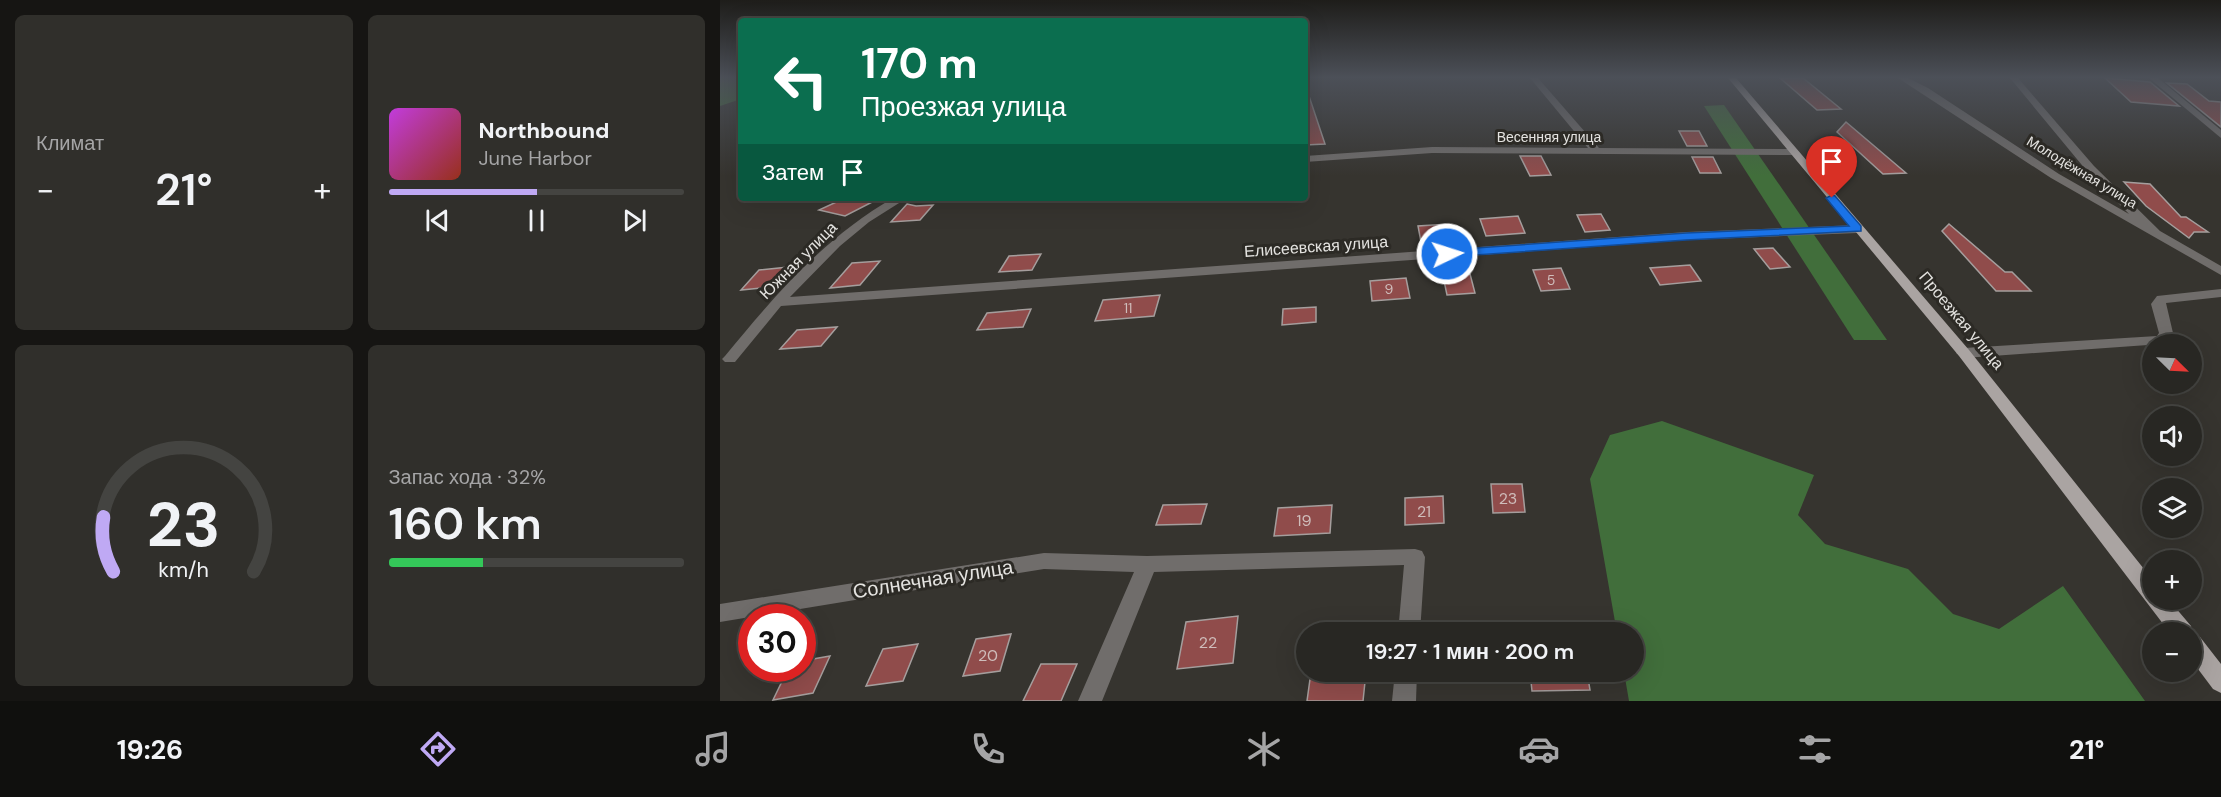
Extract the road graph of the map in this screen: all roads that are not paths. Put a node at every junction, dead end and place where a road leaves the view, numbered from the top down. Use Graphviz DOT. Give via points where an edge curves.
graph roads {
  1 [pos="1562,111"];
  2 [pos="1759,111"];
  3 [pos="1956,111"];
  4 [pos="2042,111"];
  5 [pos="2192,111"];
  6 [pos="2221,135"];
  7 [pos="1596,151"];
  8 [pos="1794,152"];
  9 [pos="1308,159"];
  10 [pos="897,201"];
  11 [pos="1857,229"];
  12 [pos="2156,234"];
  13 [pos="2221,271"];
  14 [pos="2221,293"];
  15 [pos="777,302"];
  16 [pos="1964,354"];
  17 [pos="729,359"];
  18 [pos="1147,564"];
  19 [pos="2142,581"];
  20 [pos="2165,610"];
  21 [pos="720,613"];
  22 [pos="1410,622"];
  23 [pos="2174,622"];
  24 [pos="2202,657"];
  25 [pos="1405,682"];
  26 [pos="2221,682"];
  27 [pos="1090,701"];
  28 [pos="1404,701"];
  1 -- 7 [label="street"];
  2 -- 8 [label="main road, Проезжая улица"];
  3 -- 12 [label="street, Молодёжная улица" via="2055,176"];
  4 -- 12 [label="street" via="2090,168"];
  5 -- 6 [label="street"];
  7 -- 8 [label="street, Весенняя улица"];
  7 -- 9 [label="street, Весенняя улица" via="1432,150"];
  8 -- 11 [label="main road, Проезжая улица"];
  10 -- 15 [label="street, Южная улица" via="857,225"];
  11 -- 15 [label="street, Елисеевская улица" via="1674,237"];
  11 -- 16 [label="main road, Проезжая улица"];
  12 -- 13 [label="street, Молодёжная улица"];
  14 -- 16 [label="street" via="2162,298 2158,304 2166,333 2162,340"];
  15 -- 17 [label="street, Южная улица"];
  16 -- 19 [label="main road, Проезжая улица"];
  18 -- 21 [label="street, Солнечная улица" via="1044,561"];
  18 -- 22 [label="street, Солнечная улица" via="1415,557"];
  18 -- 27 [label="street"];
  20 -- 23 [label="main road"];
  24 -- 26 [label="main road"];
  25 -- 28 [label="street"];
}
